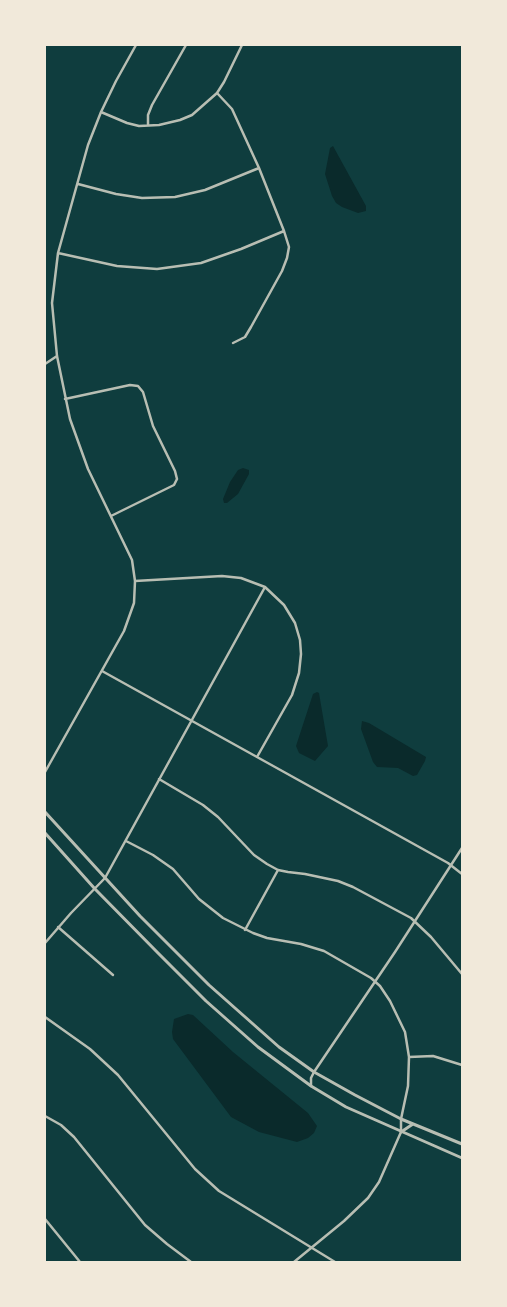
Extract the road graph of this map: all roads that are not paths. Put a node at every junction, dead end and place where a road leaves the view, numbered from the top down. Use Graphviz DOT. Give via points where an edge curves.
graph roads {
  1 [pos="136,45"];
  2 [pos="186,45"];
  3 [pos="242,45"];
  4 [pos="217,93"];
  5 [pos="101,112"];
  6 [pos="148,125"];
  7 [pos="259,168"];
  8 [pos="77,184"];
  9 [pos="284,230"];
  10 [pos="58,253"];
  11 [pos="232,343"];
  12 [pos="56,356"];
  13 [pos="45,364"];
  14 [pos="65,399"];
  15 [pos="111,516"];
  16 [pos="135,582"];
  17 [pos="265,587"];
  18 [pos="102,670"];
  19 [pos="192,720"];
  20 [pos="257,757"];
  21 [pos="45,772"];
  22 [pos="159,778"];
  23 [pos="45,812"];
  24 [pos="45,833"];
  25 [pos="126,841"];
  26 [pos="462,848"];
  27 [pos="452,865"];
  28 [pos="278,870"];
  29 [pos="462,874"];
  30 [pos="105,878"];
  31 [pos="95,889"];
  32 [pos="415,921"];
  33 [pos="58,927"];
  34 [pos="245,930"];
  35 [pos="45,943"];
  36 [pos="462,974"];
  37 [pos="113,975"];
  38 [pos="375,982"];
  39 [pos="45,1017"];
  40 [pos="409,1056"];
  41 [pos="462,1065"];
  42 [pos="314,1072"];
  43 [pos="311,1086"];
  44 [pos="45,1116"];
  45 [pos="401,1119"];
  46 [pos="413,1124"];
  47 [pos="401,1132"];
  48 [pos="462,1144"];
  49 [pos="462,1158"];
  50 [pos="45,1219"];
  51 [pos="311,1248"];
  52 [pos="80,1262"];
  53 [pos="192,1262"];
  54 [pos="294,1262"];
  55 [pos="334,1262"];
  1 -- 5 [label="street"];
  2 -- 6 [label="street" via="152,105"];
  3 -- 4 [label="street"];
  4 -- 6 [label="street" via="192,115"];
  4 -- 7 [label="street" via="232,109"];
  5 -- 6 [label="street" via="127,123"];
  5 -- 8 [label="street"];
  7 -- 8 [label="street" via="205,190 175,197 142,198"];
  7 -- 9 [label="street"];
  8 -- 10 [label="street"];
  9 -- 10 [label="street" via="241,250 201,263 157,269 117,266"];
  9 -- 11 [label="street" via="289,247 288,258 245,337"];
  10 -- 12 [label="street" via="52,303"];
  12 -- 13 [label="street"];
  12 -- 14 [label="street"];
  14 -- 15 [label="street" via="81,453"];
  14 -- 15 [label="street" via="138,386 175,471 176,482 170,488"];
  15 -- 16 [label="street" via="132,560"];
  16 -- 17 [label="street" via="231,576"];
  16 -- 18 [label="street" via="129,620"];
  17 -- 19 [label="street"];
  17 -- 20 [label="street" via="279,598 290,614 300,640 301,654 296,686"];
  18 -- 19 [label="street"];
  18 -- 21 [label="street"];
  19 -- 20 [label="street"];
  19 -- 22 [label="street"];
  20 -- 27 [label="street"];
  22 -- 25 [label="street"];
  22 -- 28 [label="street" via="204,805 254,855"];
  23 -- 30 [label="street"];
  24 -- 31 [label="street"];
  25 -- 30 [label="street"];
  25 -- 34 [label="street" via="168,865 212,910"];
  26 -- 27 [label="street"];
  27 -- 29 [label="street"];
  27 -- 32 [label="street"];
  28 -- 32 [label="street" via="338,881"];
  28 -- 34 [label="street"];
  30 -- 31 [label="street"];
  30 -- 42 [label="street" via="246,1020"];
  31 -- 33 [label="street"];
  31 -- 43 [label="street" via="206,1001 258,1047"];
  32 -- 36 [label="street"];
  32 -- 38 [label="street"];
  33 -- 35 [label="street"];
  33 -- 37 [label="street"];
  34 -- 38 [label="street" via="324,951"];
  38 -- 40 [label="street" via="390,1001 405,1032"];
  38 -- 42 [label="street"];
  39 -- 51 [label="street" via="90,1049 118,1075 212,1186"];
  40 -- 41 [label="street" via="433,1056"];
  40 -- 45 [label="street" via="408,1086"];
  42 -- 43 [label="street"];
  42 -- 45 [label="street"];
  43 -- 47 [label="street" via="346,1107"];
  44 -- 53 [label="street" via="74,1137 145,1225"];
  45 -- 46 [label="street"];
  45 -- 47 [label="street"];
  46 -- 47 [label="street"];
  46 -- 48 [label="street"];
  47 -- 49 [label="street"];
  47 -- 51 [label="street" via="379,1182 368,1198"];
  50 -- 52 [label="street"];
  51 -- 54 [label="street"];
  51 -- 55 [label="street"];
}
